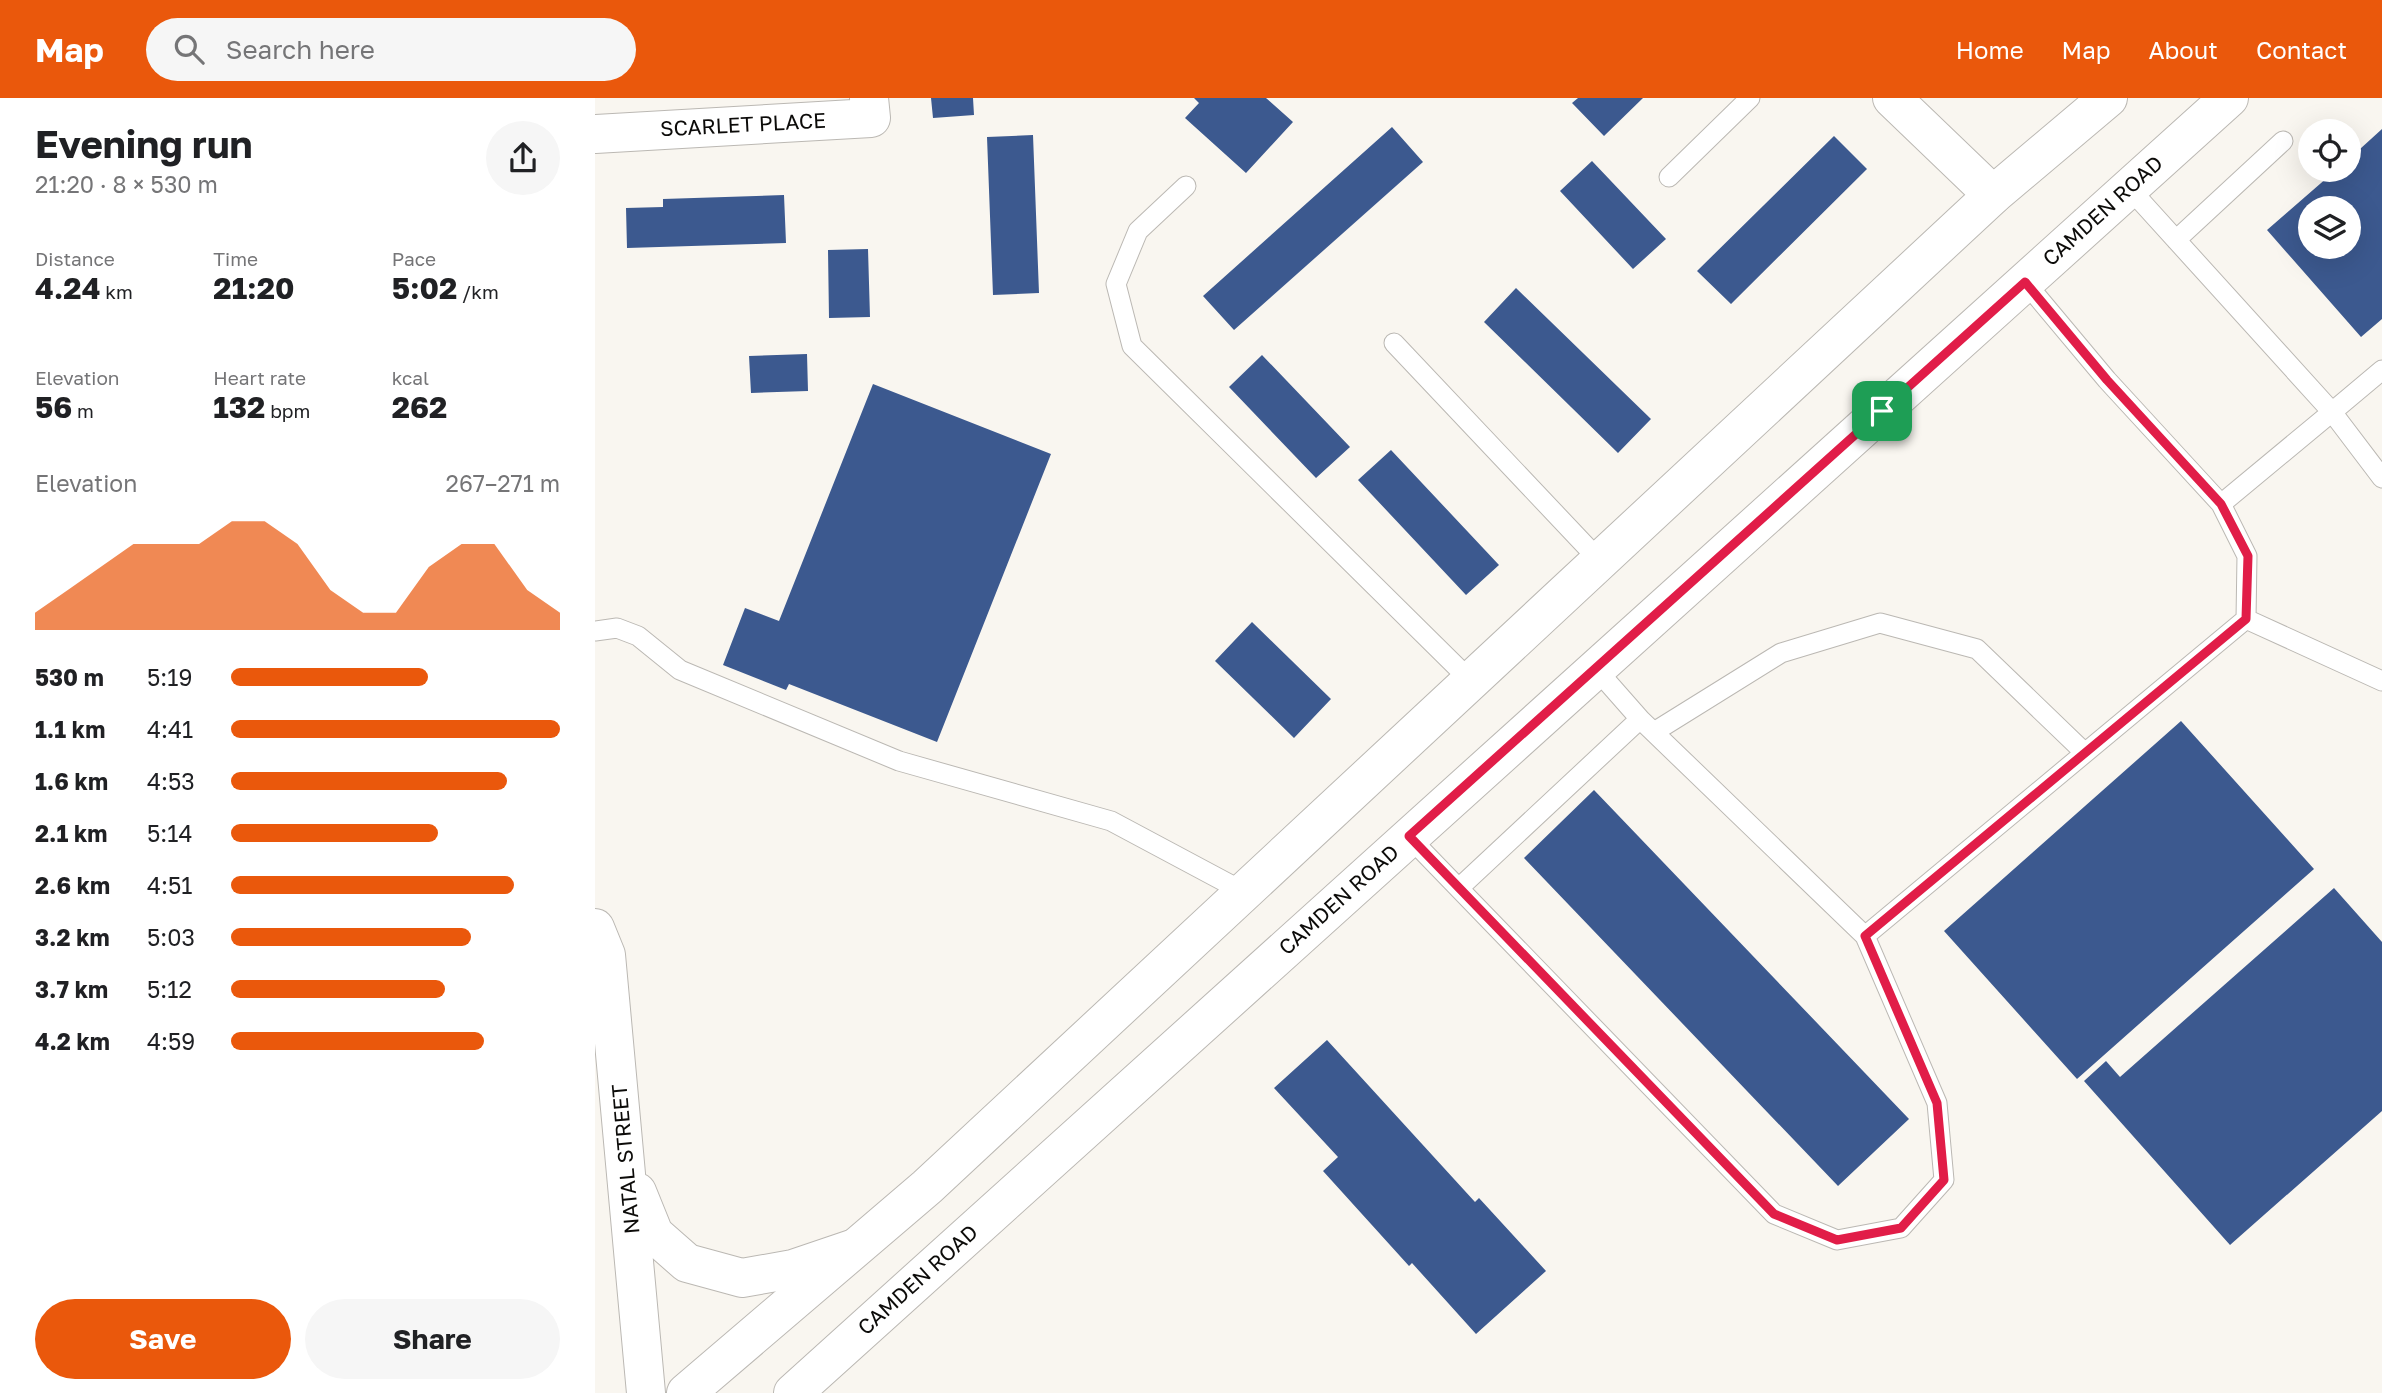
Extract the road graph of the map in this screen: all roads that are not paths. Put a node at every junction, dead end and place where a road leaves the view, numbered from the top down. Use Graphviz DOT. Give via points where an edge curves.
graph roads {
  1 [pos="869,98"];
  2 [pos="1750,98"];
  3 [pos="1892,98"];
  4 [pos="2108,98"];
  5 [pos="2229,98"];
  6 [pos="595,134"];
  7 [pos="2283,141"];
  8 [pos="1669,177"];
  9 [pos="1186,186"];
  10 [pos="2129,188"];
  11 [pos="1993,195"];
  12 [pos="2176,240"];
  13 [pos="2025,282"];
  14 [pos="1394,343"];
  15 [pos="2382,370"];
  16 [pos="2332,412"];
  17 [pos="2382,478"];
  18 [pos="2221,504"];
  19 [pos="1600,561"];
  20 [pos="2246,619"];
  21 [pos="595,631"];
  22 [pos="1596,669"];
  23 [pos="1471,681"];
  24 [pos="2382,681"];
  25 [pos="1647,725"];
  26 [pos="2085,753"];
  27 [pos="1409,836"];
  28 [pos="1244,892"];
  29 [pos="1466,895"];
  30 [pos="595,928"];
  31 [pos="1865,936"];
  32 [pos="626,1167"];
  33 [pos="852,1249"];
  34 [pos="646,1393"];
  35 [pos="685,1393"];
  36 [pos="793,1393"];
  1 -- 6 [label="street, SCARLET PLACE" via="870,118"];
  2 -- 8 [label="lane"];
  3 -- 11 [label="street"];
  4 -- 11 [label="street"];
  5 -- 10 [label="street, CAMDEN ROAD"];
  7 -- 12 [label="lane"];
  9 -- 23 [label="lane" via="1138,231 1116,284 1132,346"];
  10 -- 12 [label="lane"];
  10 -- 13 [label="street, CAMDEN ROAD"];
  11 -- 19 [label="street"];
  12 -- 16 [label="lane"];
  13 -- 18 [label="lane"];
  13 -- 22 [label="street, CAMDEN ROAD"];
  14 -- 19 [label="lane"];
  15 -- 16 [label="lane"];
  16 -- 17 [label="lane"];
  16 -- 18 [label="lane"];
  18 -- 20 [label="lane" via="2248,556"];
  19 -- 23 [label="street"];
  20 -- 24 [label="lane"];
  20 -- 26 [label="lane"];
  21 -- 28 [label="lane" via="617,628 638,636 680,670 899,761 1111,821"];
  22 -- 25 [label="lane"];
  22 -- 27 [label="street, CAMDEN ROAD"];
  23 -- 28 [label="street"];
  25 -- 26 [label="lane" via="1781,653 1880,623 1977,649"];
  25 -- 29 [label="lane"];
  25 -- 31 [label="lane"];
  26 -- 31 [label="lane"];
  27 -- 29 [label="lane"];
  27 -- 36 [label="street, CAMDEN ROAD"];
  28 -- 33 [label="street" via="927,1187"];
  29 -- 31 [label="lane" via="1774,1214 1837,1240 1901,1228 1944,1180 1937,1103"];
  30 -- 32 [label="street, NATAL STREET" via="606,955"];
  32 -- 33 [label="street" via="654,1234 687,1263 742,1278 793,1269"];
  32 -- 34 [label="street, NATAL STREET"];
  33 -- 35 [label="street"];
}
